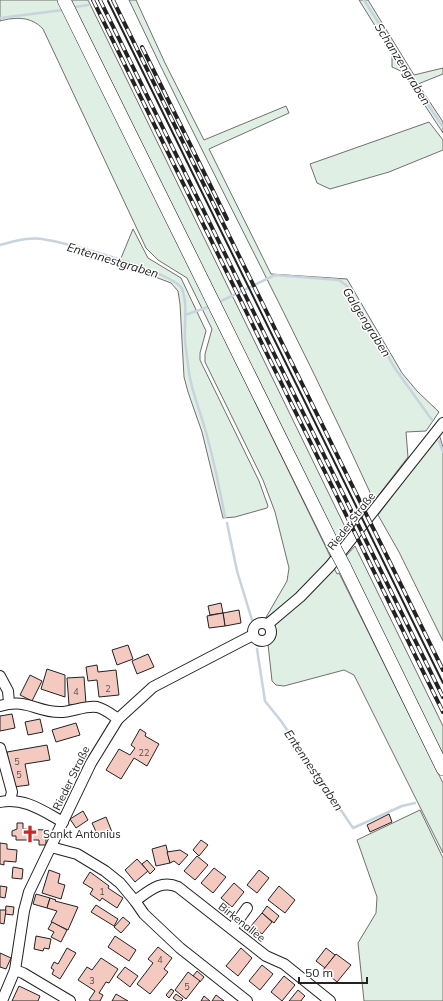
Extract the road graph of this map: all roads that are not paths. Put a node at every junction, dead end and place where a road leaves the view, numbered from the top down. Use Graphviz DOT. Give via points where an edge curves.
graph roads {
  1 [pos="64,0"];
  2 [pos="443,423"];
  3 [pos="268,624"];
  4 [pos="253,635"];
  5 [pos="0,676"];
  6 [pos="5,705"];
  7 [pos="118,719"];
  8 [pos="0,748"];
  9 [pos="443,769"];
  10 [pos="5,801"];
  11 [pos="63,822"];
  12 [pos="51,847"];
  13 [pos="136,901"];
  14 [pos="247,908"];
  15 [pos="232,929"];
  16 [pos="15,970"];
  17 [pos="2,1001"];
  18 [pos="70,1001"];
  19 [pos="247,1001"];
  20 [pos="330,1001"];
  1 -- 9 [label="main road, bridge"];
  2 -- 3 [label="street, Rieder Straße" via="330,566 300,597"];
  3 -- 4 [label="street, Rieder Straße" via="257,625"];
  3 -- 4 [label="street" via="272,631 268,640 259,641"];
  4 -- 7 [label="street, Rieder Straße" via="153,687"];
  5 -- 6 [label="street" via="8,691"];
  6 -- 7 [label="street" via="20,702 58,712 72,712 95,706"];
  7 -- 11 [label="street, Rieder Straße" via="90,763"];
  8 -- 10 [label="street" via="12,792"];
  10 -- 11 [label="street" via="26,802"];
  11 -- 12 [label="street, Rieder Straße"];
  12 -- 13 [label="street" via="77,854 95,863 120,883"];
  12 -- 16 [label="street, Rieder Straße" via="30,892 24,912"];
  13 -- 15 [label="street, Birkenallee" via="151,889 170,883"];
  13 -- 19 [label="street" via="144,914 180,948"];
  14 -- 15 [label="street"];
  15 -- 20 [label="street, Birkenallee" via="266,956 284,964"];
  16 -- 17 [label="street, Rieder Straße"];
  16 -- 18 [label="street"];
}
